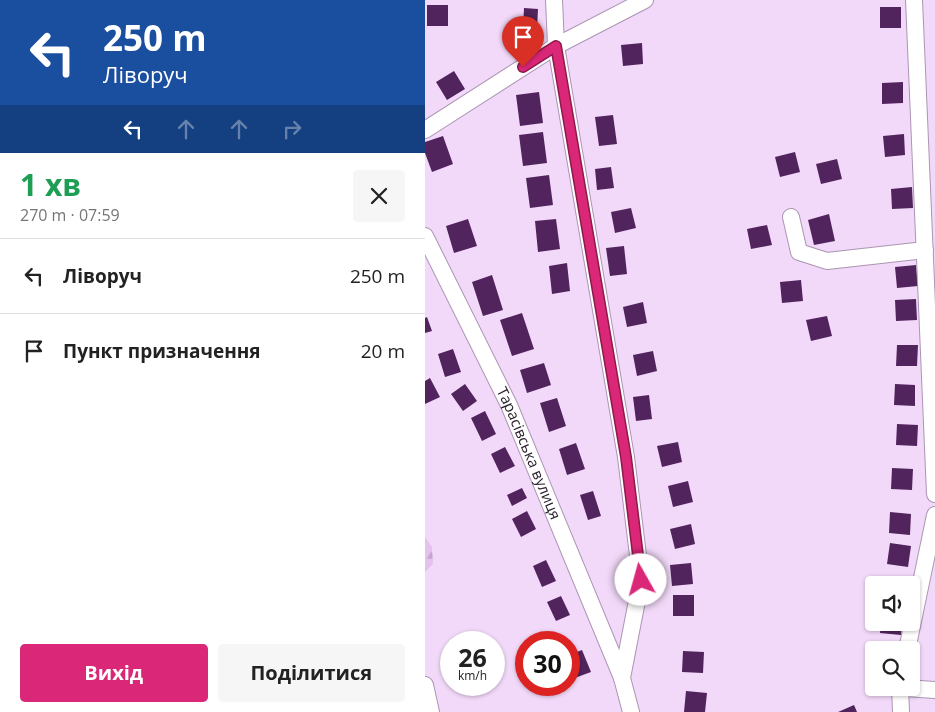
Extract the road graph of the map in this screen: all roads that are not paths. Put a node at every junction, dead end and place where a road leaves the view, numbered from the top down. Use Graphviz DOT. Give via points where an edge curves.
graph roads {
  1 [pos="554,0"];
  2 [pos="645,0"];
  3 [pos="914,0"];
  4 [pos="556,46"];
  5 [pos="425,130"];
  6 [pos="791,217"];
  7 [pos="425,236"];
  8 [pos="925,250"];
  9 [pos="932,324"];
  10 [pos="935,494"];
  11 [pos="935,515"];
  12 [pos="909,641"];
  13 [pos="622,678"];
  14 [pos="425,685"];
  15 [pos="920,689"];
  16 [pos="935,690"];
  17 [pos="900,696"];
  18 [pos="431,712"];
  19 [pos="631,712"];
  20 [pos="901,712"];
  1 -- 4 [label="street, Тарасівська вулиця"];
  2 -- 4 [label="street"];
  3 -- 8 [label="street"];
  4 -- 5 [label="street"];
  4 -- 13 [label="street, Тарасівська вулиця" via="626,457 641,580"];
  6 -- 8 [label="street" via="799,252 827,261"];
  7 -- 13 [label="street, Тарасівська вулиця" via="509,405"];
  8 -- 9 [label="street"];
  9 -- 10 [label="street"];
  11 -- 12 [label="street"];
  13 -- 19 [label="street, Тарасівська вулиця"];
  14 -- 18 [label="street"];
  15 -- 16 [label="street"];
  17 -- 20 [label="street"];
}
